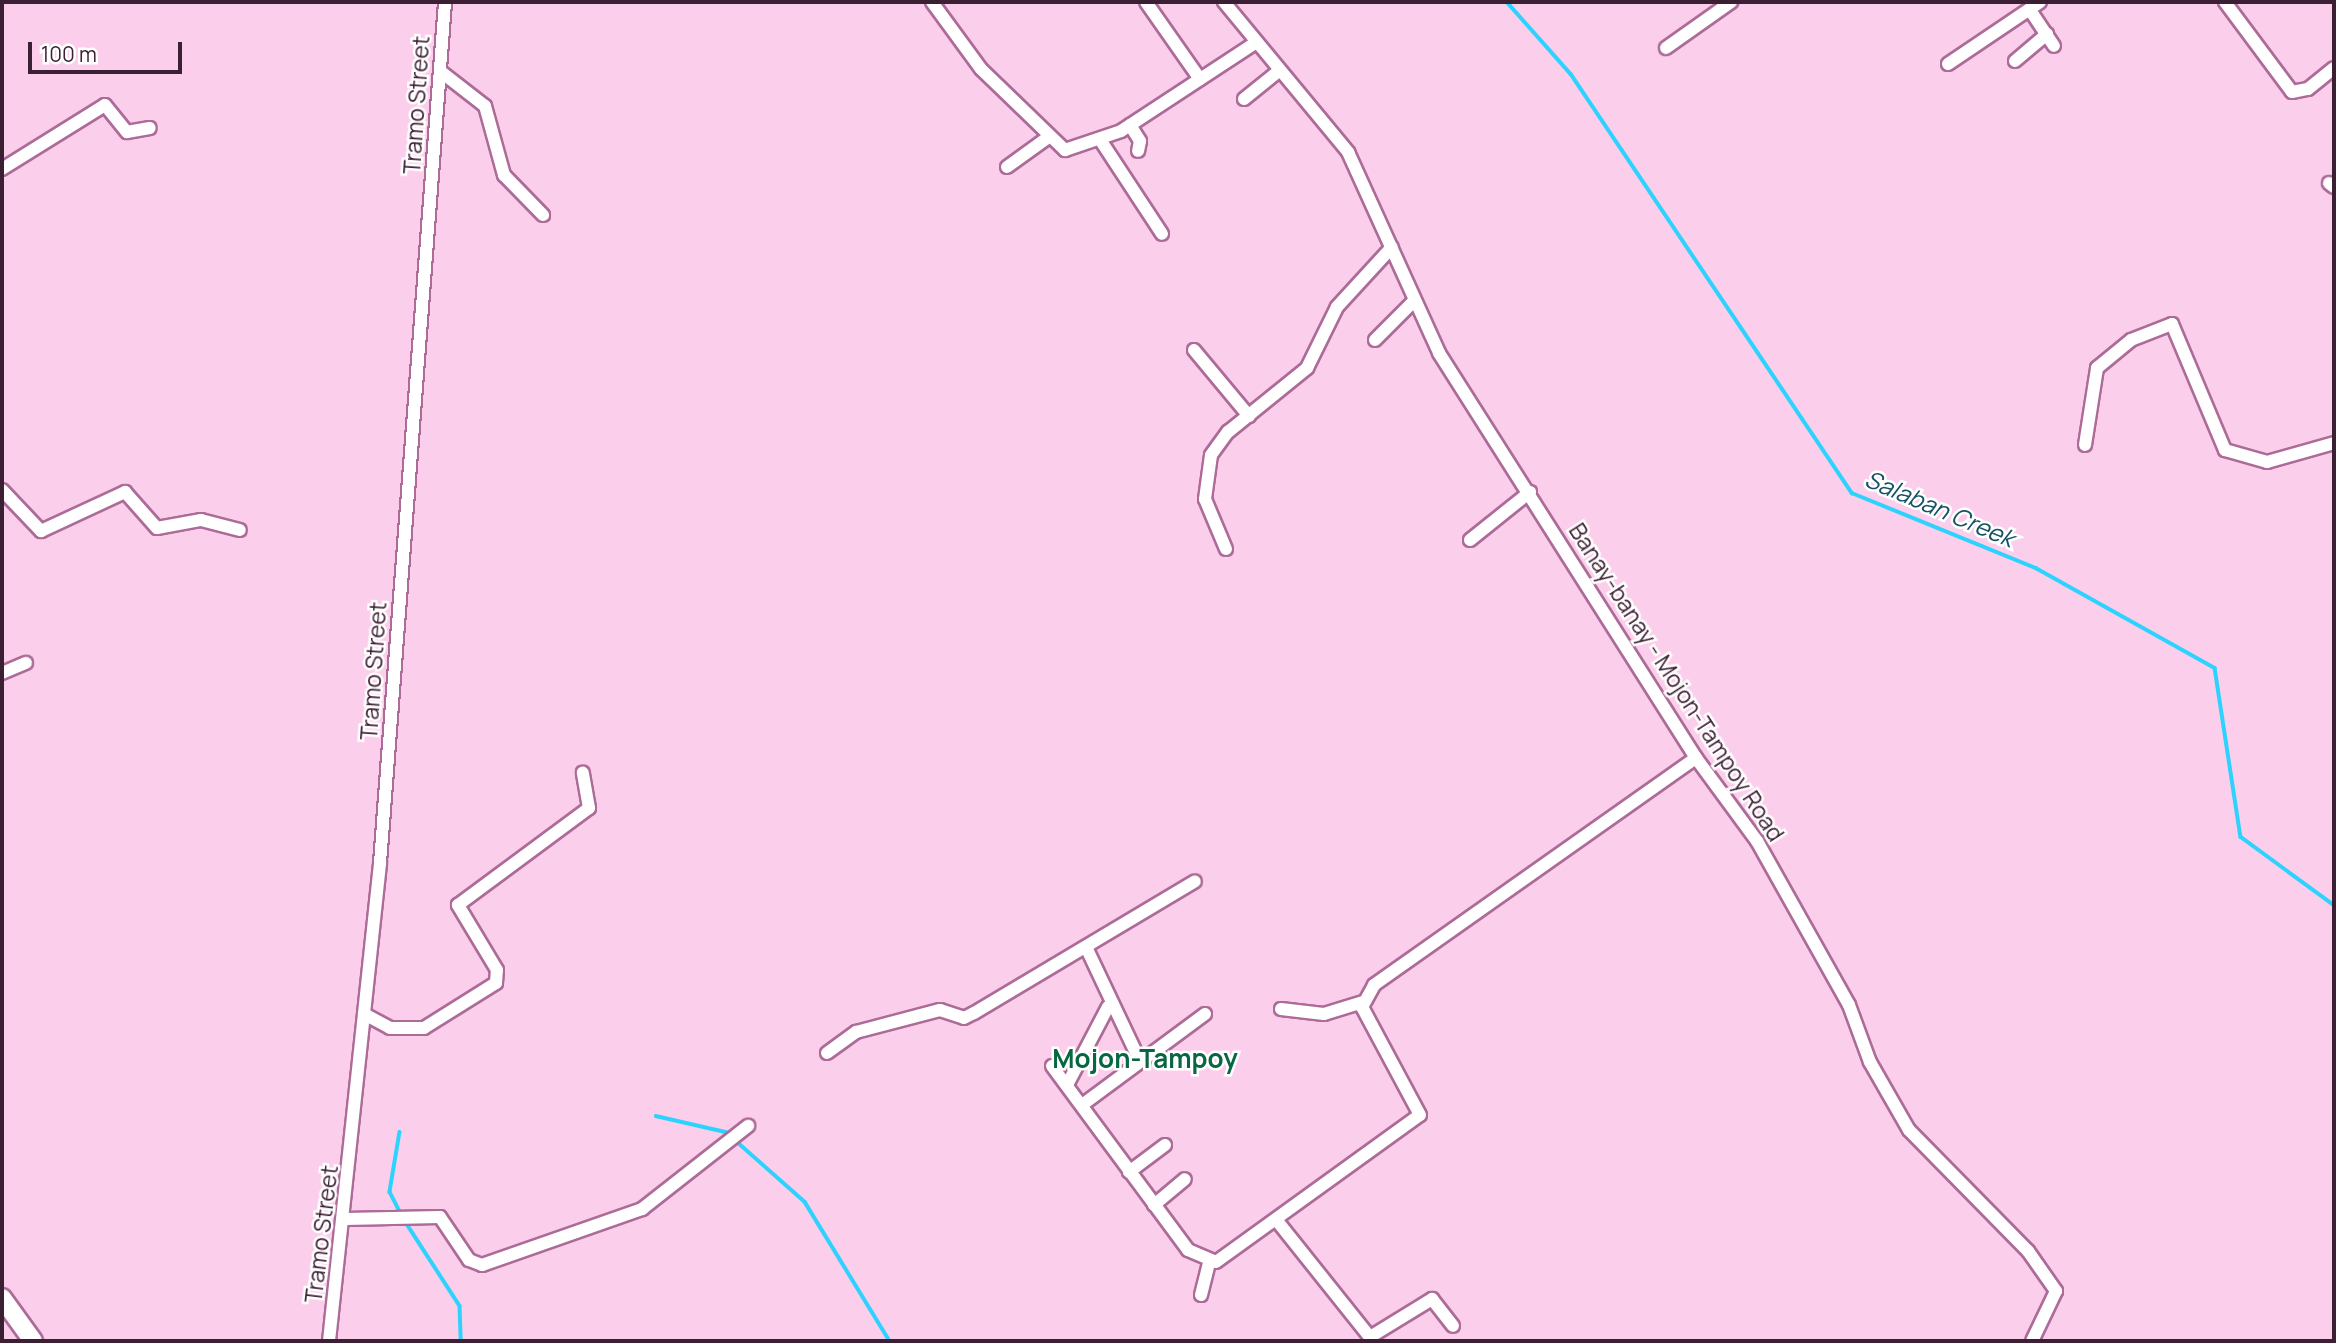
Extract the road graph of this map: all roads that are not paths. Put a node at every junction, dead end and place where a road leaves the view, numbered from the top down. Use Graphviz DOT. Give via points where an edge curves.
graph roads {
  1 [pos="445,2"];
  2 [pos="932,2"];
  3 [pos="1146,2"];
  4 [pos="1224,2"];
  5 [pos="1731,2"];
  6 [pos="2225,2"];
  7 [pos="2035,6"];
  8 [pos="1255,43"];
  9 [pos="1666,48"];
  10 [pos="2015,61"];
  11 [pos="1948,64"];
  12 [pos="2334,68"];
  13 [pos="1280,70"];
  14 [pos="440,71"];
  15 [pos="1200,79"];
  16 [pos="1244,99"];
  17 [pos="1130,125"];
  18 [pos="150,128"];
  19 [pos="1047,138"];
  20 [pos="1101,141"];
  21 [pos="1138,151"];
  22 [pos="1007,167"];
  23 [pos="2,169"];
  24 [pos="543,215"];
  25 [pos="1162,234"];
  26 [pos="1392,247"];
  27 [pos="1414,301"];
  28 [pos="1375,340"];
  29 [pos="1194,350"];
  30 [pos="1249,416"];
  31 [pos="2334,443"];
  32 [pos="2085,445"];
  33 [pos="2,490"];
  34 [pos="1530,492"];
  35 [pos="240,530"];
  36 [pos="1470,540"];
  37 [pos="1226,549"];
  38 [pos="26,663"];
  39 [pos="2,673"];
  40 [pos="1696,758"];
  41 [pos="583,773"];
  42 [pos="1195,881"];
  43 [pos="1086,947"];
  44 [pos="1361,1003"];
  45 [pos="1108,1007"];
  46 [pos="1281,1009"];
  47 [pos="1205,1014"];
  48 [pos="366,1015"];
  49 [pos="827,1053"];
  50 [pos="1140,1061"];
  51 [pos="1052,1066"];
  52 [pos="1067,1084"];
  53 [pos="1082,1105"];
  54 [pos="748,1126"];
  55 [pos="1164,1145"];
  56 [pos="1129,1172"];
  57 [pos="1185,1180"];
  58 [pos="1154,1205"];
  59 [pos="345,1219"];
  60 [pos="1278,1222"];
  61 [pos="1209,1264"];
  62 [pos="1201,1296"];
  63 [pos="2,1298"];
  64 [pos="1453,1326"];
  65 [pos="1372,1339"];
  66 [pos="33,1341"];
  67 [pos="330,1341"];
  68 [pos="2032,1341"];
  1 -- 14 [label="street, Tramo Street"];
  2 -- 19 [label="street" via="981,69"];
  3 -- 15 [label="street"];
  4 -- 8 [label="street, Banay-banay - Mojon-Tampoy Road"];
  5 -- 9 [label="street"];
  6 -- 12 [label="street" via="2292,92 2308,89"];
  7 -- 10 [label="street" via="2051,40"];
  7 -- 11 [label="street"];
  8 -- 13 [label="street, Banay-banay - Mojon-Tampoy Road"];
  8 -- 15 [label="street"];
  13 -- 16 [label="street"];
  13 -- 26 [label="street, Banay-banay - Mojon-Tampoy Road" via="1348,152"];
  14 -- 24 [label="street" via="485,106 504,175"];
  14 -- 48 [label="street, Tramo Street"];
  15 -- 17 [label="street"];
  17 -- 20 [label="street"];
  17 -- 21 [label="street" via="1140,141"];
  18 -- 23 [label="street" via="127,132 105,105"];
  19 -- 20 [label="street" via="1065,150"];
  19 -- 22 [label="street"];
  20 -- 25 [label="street"];
  26 -- 27 [label="street, Banay-banay - Mojon-Tampoy Road"];
  26 -- 30 [label="street" via="1337,307 1307,368"];
  27 -- 28 [label="street"];
  27 -- 34 [label="street, Banay-banay - Mojon-Tampoy Road" via="1439,353"];
  29 -- 30 [label="street"];
  30 -- 37 [label="street" via="1217,445 1204,482"];
  31 -- 32 [label="street" via="2267,462 2225,450 2172,324 2131,340 2097,368"];
  33 -- 35 [label="street" via="41,531 125,492 135,497 157,528 201,520"];
  34 -- 36 [label="street"];
  34 -- 40 [label="street, Banay-banay - Mojon-Tampoy Road"];
  38 -- 39 [label="street"];
  40 -- 44 [label="street" via="1374,985"];
  40 -- 68 [label="street, Banay-banay - Mojon-Tampoy Road" via="1757,841 1849,1005 1870,1062 1909,1130 2028,1251 2056,1291"];
  41 -- 48 [label="street" via="589,808 458,905 497,970 496,983 424,1028 390,1028"];
  42 -- 43 [label="street"];
  43 -- 49 [label="street" via="964,1017 940,1010 856,1032"];
  43 -- 50 [label="street"];
  44 -- 46 [label="street" via="1324,1014"];
  44 -- 60 [label="street" via="1420,1115"];
  45 -- 52 [label="street"];
  47 -- 50 [label="street"];
  48 -- 59 [label="street, Tramo Street"];
  50 -- 53 [label="street"];
  51 -- 52 [label="street"];
  52 -- 53 [label="street"];
  53 -- 56 [label="street"];
  54 -- 59 [label="street" via="642,1209 482,1265 469,1260 457,1233 440,1217"];
  55 -- 56 [label="street"];
  56 -- 58 [label="street"];
  57 -- 58 [label="street"];
  58 -- 61 [label="street" via="1188,1250"];
  59 -- 67 [label="street, Tramo Street"];
  60 -- 61 [label="street"];
  60 -- 65 [label="street"];
  61 -- 62 [label="street"];
  63 -- 66 [label="highway"];
  64 -- 65 [label="street" via="1432,1299"];
}
